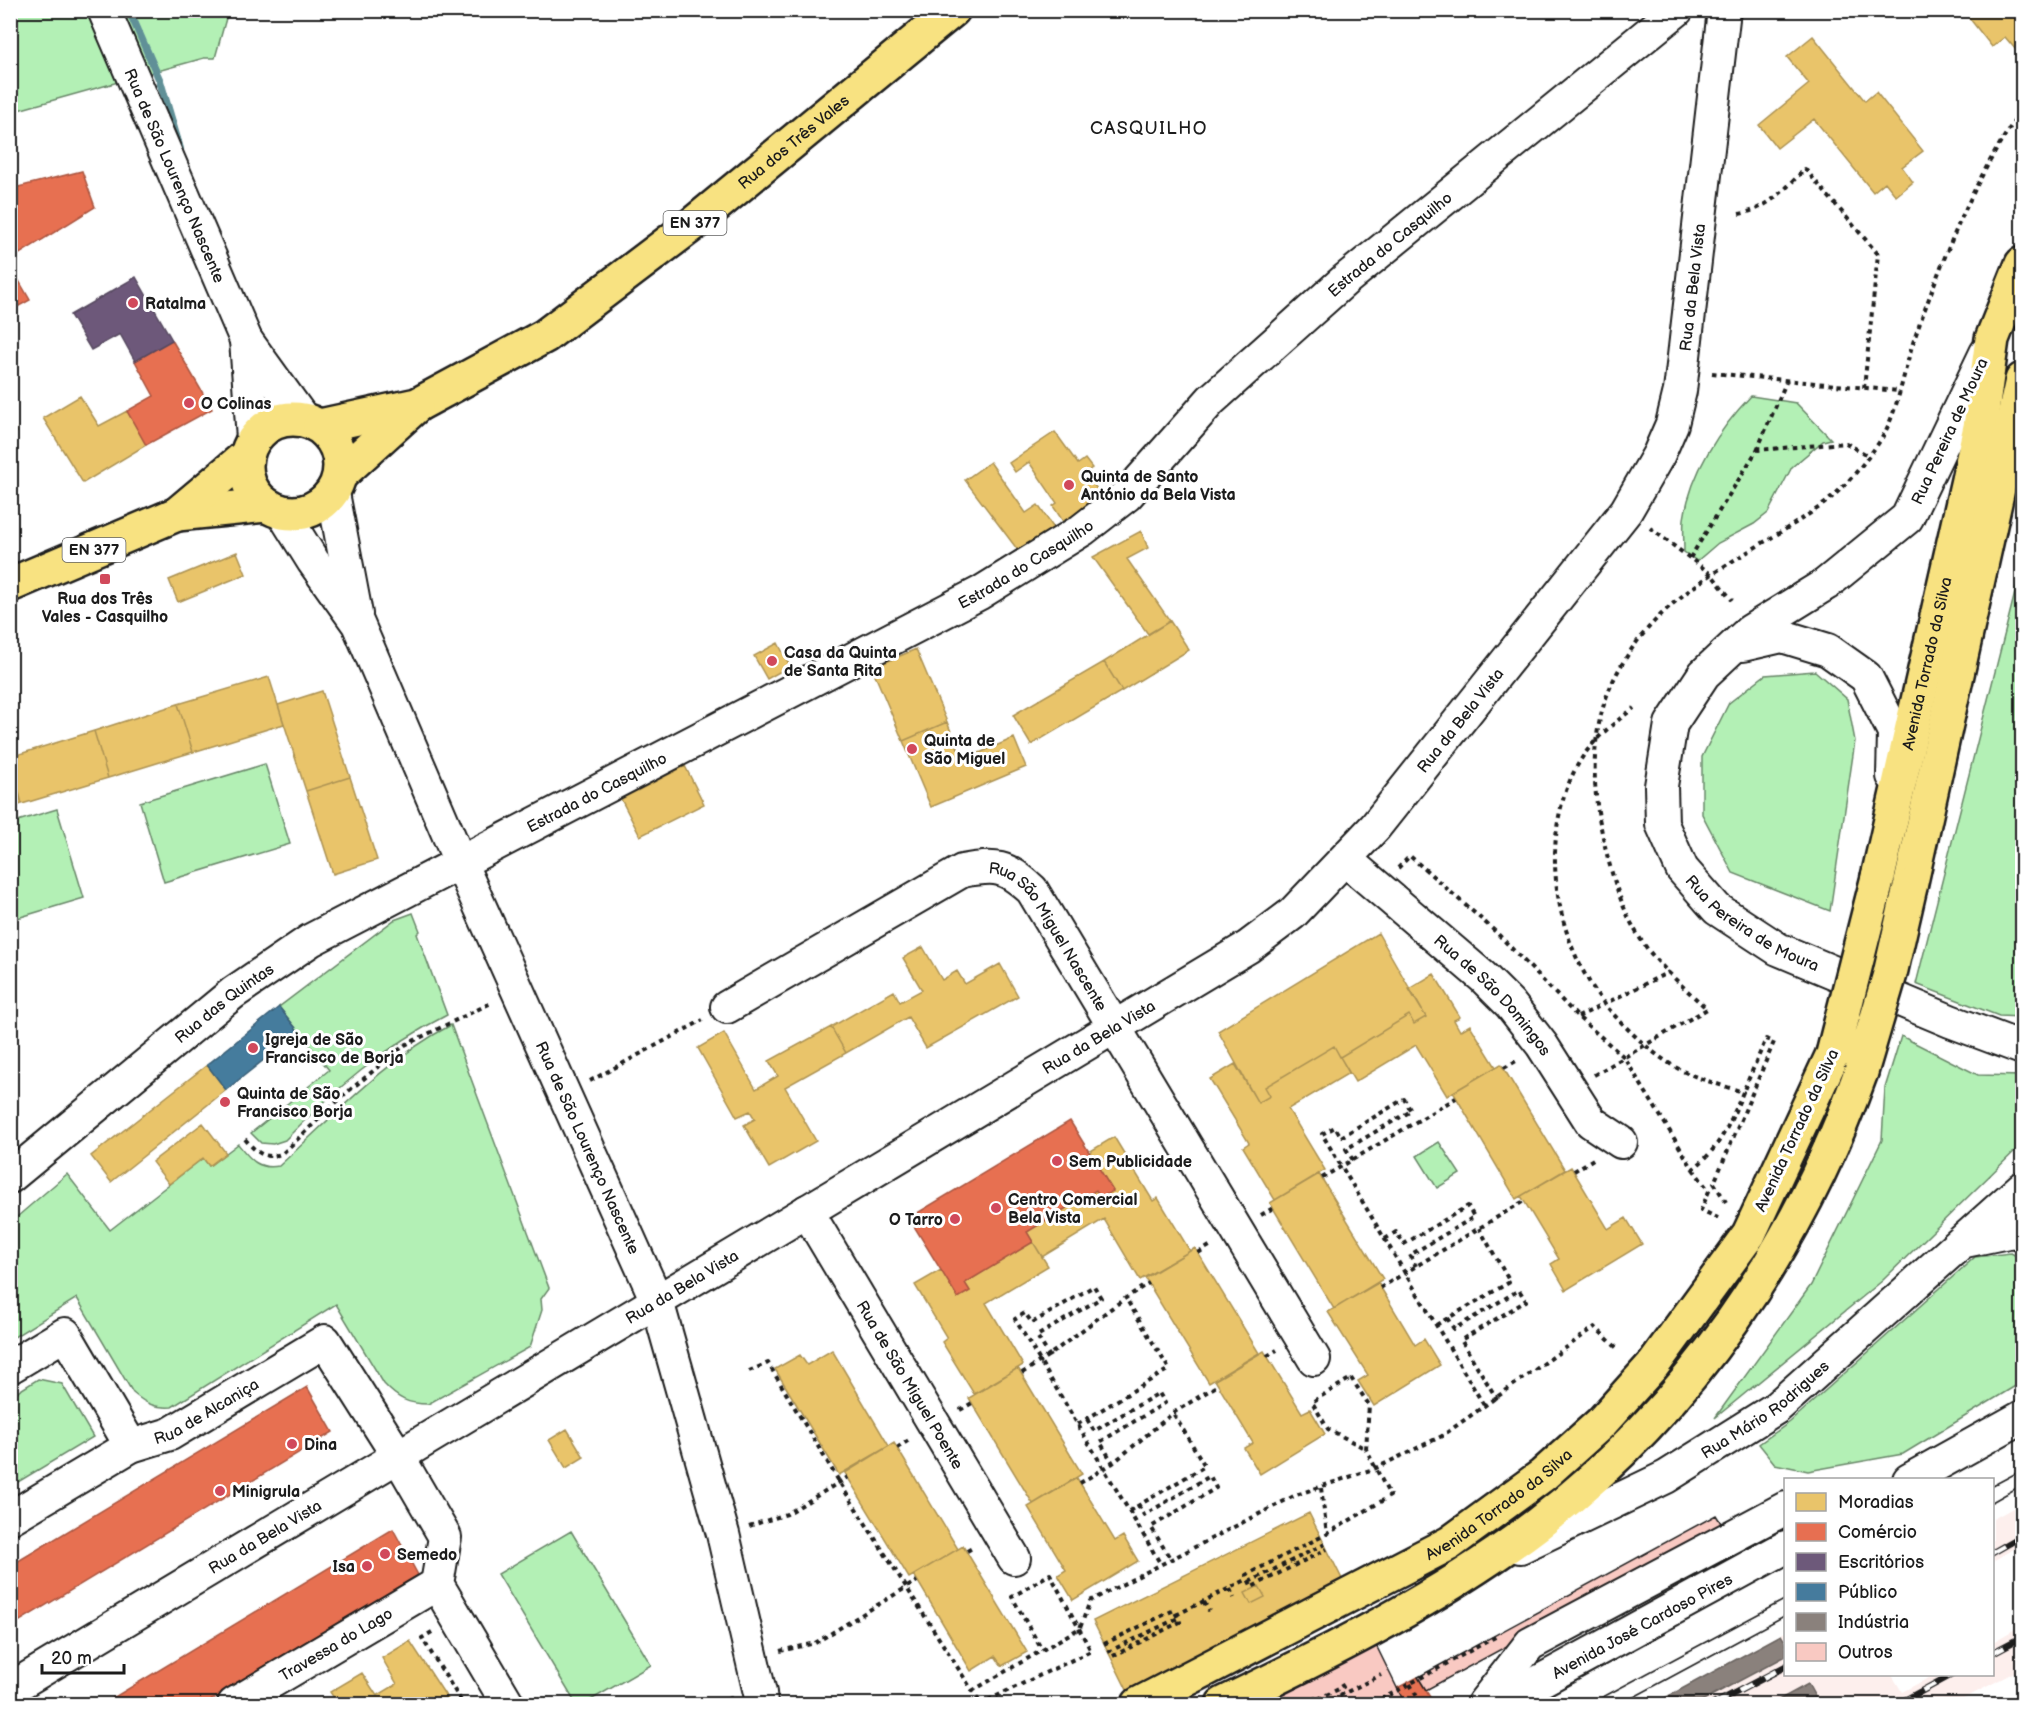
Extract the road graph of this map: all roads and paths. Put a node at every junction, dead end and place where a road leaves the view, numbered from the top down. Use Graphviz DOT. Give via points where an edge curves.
graph roads {
  1 [pos="104,10"];
  2 [pos="953,10"];
  3 [pos="1677,10"];
  4 [pos="1724,10"];
  5 [pos="1739,214"];
  6 [pos="2022,264"];
  7 [pos="1992,339"];
  8 [pos="246,340"];
  9 [pos="1684,370"];
  10 [pos="1787,380"];
  11 [pos="2022,380"];
  12 [pos="1864,388"];
  13 [pos="1899,391"];
  14 [pos="417,405"];
  15 [pos="312,422"];
  16 [pos="250,447"];
  17 [pos="1757,450"];
  18 [pos="1869,456"];
  19 [pos="337,484"];
  20 [pos="275,509"];
  21 [pos="1626,511"];
  22 [pos="177,514"];
  23 [pos="1690,558"];
  24 [pos="10,585"];
  25 [pos="1732,600"];
  26 [pos="358,624"];
  27 [pos="1704,674"];
  28 [pos="1634,708"];
  29 [pos="1892,813"];
  30 [pos="1346,860"];
  31 [pos="460,862"];
  32 [pos="1380,888"];
  33 [pos="1669,972"];
  34 [pos="518,990"];
  35 [pos="1604,1004"];
  36 [pos="727,1007"];
  37 [pos="1578,1017"];
  38 [pos="1114,1027"];
  39 [pos="2022,1048"];
  40 [pos="1743,1092"];
  41 [pos="565,1095"];
  42 [pos="1456,1098"];
  43 [pos="244,1139"];
  44 [pos="1621,1142"];
  45 [pos="1353,1160"];
  46 [pos="1341,1167"];
  47 [pos="1693,1169"];
  48 [pos="10,1177"];
  49 [pos="1322,1178"];
  50 [pos="2022,1188"];
  51 [pos="1524,1201"];
  52 [pos="1726,1202"];
  53 [pos="807,1211"];
  54 [pos="1718,1218"];
  55 [pos="1479,1228"];
  56 [pos="2022,1234"];
  57 [pos="1385,1239"];
  58 [pos="1964,1241"];
  59 [pos="1416,1266"];
  60 [pos="1405,1273"];
  61 [pos="1149,1283"];
  62 [pos="1380,1288"];
  63 [pos="1125,1297"];
  64 [pos="657,1301"];
  65 [pos="1447,1318"];
  66 [pos="1436,1325"];
  67 [pos="1618,1350"];
  68 [pos="1050,1357"];
  69 [pos="1314,1359"];
  70 [pos="1041,1362"];
  71 [pos="10,1366"];
  72 [pos="749,1371"];
  73 [pos="1022,1373"];
  74 [pos="1218,1385"];
  75 [pos="1497,1399"];
  76 [pos="1485,1407"];
  77 [pos="1173,1413"];
  78 [pos="2022,1418"];
  79 [pos="1087,1419"];
  80 [pos="1078,1424"];
  81 [pos="131,1446"];
  82 [pos="1366,1449"];
  83 [pos="398,1456"];
  84 [pos="1113,1463"];
  85 [pos="1104,1468"];
  86 [pos="1376,1468"];
  87 [pos="848,1477"];
  88 [pos="1907,1478"];
  89 [pos="839,1482"];
  90 [pos="1080,1483"];
  91 [pos="1321,1488"];
  92 [pos="1138,1505"];
  93 [pos="1784,1509"];
  94 [pos="1129,1511"];
  95 [pos="10,1518"];
  96 [pos="723,1534"];
  97 [pos="1322,1537"];
  98 [pos="1325,1544"];
  99 [pos="1784,1548"];
  100 [pos="1327,1549"];
  101 [pos="1014,1558"];
  102 [pos="1170,1558"];
  103 [pos="1160,1563"];
  104 [pos="1468,1572"];
  105 [pos="1261,1579"];
  106 [pos="1249,1580"];
  107 [pos="917,1581"];
  108 [pos="437,1584"];
  109 [pos="906,1588"];
  110 [pos="1230,1589"];
  111 [pos="1234,1598"];
  112 [pos="1204,1602"];
  113 [pos="1209,1611"];
  114 [pos="455,1615"];
  115 [pos="1178,1618"];
  116 [pos="1080,1628"];
  117 [pos="1104,1644"];
  118 [pos="1042,1650"];
  119 [pos="1110,1654"];
  120 [pos="752,1659"];
  121 [pos="1382,1675"];
  122 [pos="1341,1684"];
  123 [pos="1410,1684"];
  124 [pos="10,1689"];
  125 [pos="972,1691"];
  126 [pos="762,1700"];
  127 [pos="234,1704"];
  128 [pos="463,1704"];
  129 [pos="508,1704"];
  130 [pos="980,1704"];
  131 [pos="1139,1704"];
  132 [pos="1223,1704"];
  133 [pos="1421,1704"];
  134 [pos="1483,1704"];
  135 [pos="1498,1704"];
  1 -- 8 [label="street, Rua de São Lourenço Nascente"];
  2 -- 14 [label="main road, Rua dos Três Vales / EN 377" via="634,270 545,336"];
  3 -- 31 [label="street, Estrada do Casquilho" via="1345,280 1211,400 1127,495 1082,530 980,593"];
  4 -- 9 [label="street, Rua da Bela Vista"];
  5 -- 12 [label="path" via="1766,205 1805,169 1878,254"];
  6 -- 7 [label="main road, Avenida Torrado da Silva"];
  7 -- 27 [label="street, Rua Pereira de Moura" via="1907,518 1826,584 1750,631"];
  7 -- 29 [label="main road, Avenida Torrado da Silva" via="1980,427"];
  8 -- 15 [label="street, Rua de São Lourenço Nascente"];
  8 -- 16 [label="street, Rua de São Lourenço Nascente"];
  9 -- 10 [label="path"];
  9 -- 21 [label="street, Rua da Bela Vista" via="1672,424 1645,482"];
  10 -- 12 [label="path"];
  10 -- 17 [label="path"];
  11 -- 104 [label="main road, Avenida Torrado da Silva, bridge" via="1890,974 1861,1072 1829,1156 1762,1278 1711,1352 1655,1417 1597,1474 1536,1525"];
  12 -- 13 [label="path"];
  14 -- 15 [label="main road, Rua dos Três Vales / EN 377"];
  14 -- 19 [label="main road, Rua dos Três Vales / EN 377"];
  15 -- 16 [label="main road, Rua dos Três Vales / EN 377" via="284,418 267,426"];
  15 -- 19 [label="main road" via="333,439 341,457"];
  16 -- 20 [label="main road" via="246,474 253,492"];
  16 -- 22 [label="main road, Rua dos Três Vales / EN 377"];
  17 -- 18 [label="path" via="1846,443"];
  17 -- 23 [label="path"];
  19 -- 20 [label="main road, Rua dos Três Vales / EN 377" via="320,505 302,513"];
  19 -- 26 [label="street, Rua de São Lourenço Nascente"];
  20 -- 22 [label="main road, Rua dos Três Vales / EN 377"];
  20 -- 26 [label="street, Rua de São Lourenço Nascente"];
  21 -- 23 [label="path"];
  21 -- 30 [label="street, Rua da Bela Vista"];
  22 -- 24 [label="main road, Rua dos Três Vales / EN 377"];
  23 -- 25 [label="path" via="1711,574"];
  26 -- 31 [label="street, Rua de São Lourenço Nascente"];
  27 -- 29 [label="street, Rua Pereira de Moura" via="1746,642 1782,636 1828,650 1866,676 1894,732"];
  27 -- 39 [label="street, Rua Pereira de Moura" via="1671,724 1661,786 1662,824 1682,869 1717,909 1778,949"];
  28 -- 35 [label="path" via="1597,738 1576,767 1557,833 1555,872 1568,938"];
  29 -- 131 [label="main road, Avenida Torrado da Silva, bridge" via="1833,1054 1749,1234 1653,1365 1601,1423 1543,1475 1450,1543"];
  30 -- 32 [label="street, Rua de São Domingos"];
  30 -- 38 [label="street, Rua da Bela Vista" via="1270,931"];
  31 -- 34 [label="street, Rua de São Lourenço Nascente"];
  31 -- 48 [label="street, Rua das Quintas" via="311,940 242,987"];
  32 -- 37 [label="path" via="1410,856 1497,933"];
  32 -- 44 [label="street, Rua de São Domingos" via="1510,1004 1591,1122"];
  33 -- 35 [label="path"];
  34 -- 41 [label="street, Rua de São Lourenço Nascente"];
  34 -- 43 [label="path" via="405,1045 345,1094 283,1153 262,1156"];
  35 -- 37 [label="path"];
  35 -- 40 [label="path" via="1641,1041 1685,1072"];
  36 -- 38 [label="street, Rua São Miguel Nascente" via="962,872 988,866 1013,872 1032,890"];
  36 -- 41 [label="path"];
  37 -- 47 [label="path" via="1624,1057"];
  38 -- 53 [label="street, Rua da Bela Vista"];
  38 -- 69 [label="street, Rua São Miguel Nascente"];
  40 -- 47 [label="path" via="1724,1137 1708,1158"];
  40 -- 52 [label="path" via="1766,1039 1774,1042 1713,1183"];
  41 -- 64 [label="street, Rua de São Lourenço Nascente"];
  42 -- 45 [label="path"];
  45 -- 46 [label="path"];
  45 -- 46 [label="path" via="1346,1149 1411,1111 1404,1099 1341,1137 1335,1127 1322,1134"];
  46 -- 49 [label="path"];
  46 -- 57 [label="path"];
  47 -- 54 [label="path" via="1709,1191 1701,1210"];
  50 -- 58 [label="street, Rua Mário Rodrigues"];
  51 -- 55 [label="path"];
  53 -- 64 [label="street, Rua da Bela Vista"];
  53 -- 101 [label="street, Rua de São Miguel Poente"];
  55 -- 59 [label="path"];
  55 -- 65 [label="path" via="1510,1282"];
  56 -- 58 [label="street" via="2013,1231"];
  57 -- 59 [label="path" via="1396,1232 1404,1245 1468,1206 1474,1217 1410,1255"];
  57 -- 60 [label="path"];
  58 -- 104 [label="street, Rua Mário Rodrigues" via="1776,1408 1666,1477"];
  59 -- 60 [label="path"];
  60 -- 62 [label="path"];
  60 -- 66 [label="path"];
  61 -- 63 [label="path"];
  63 -- 68 [label="path"];
  63 -- 79 [label="path" via="1169,1369"];
  64 -- 83 [label="street, Rua da Bela Vista"];
  64 -- 96 [label="street, Rua de São Lourenço Nascente"];
  65 -- 66 [label="path"];
  65 -- 75 [label="path" via="1454,1329 1519,1290 1526,1301 1461,1340"];
  66 -- 76 [label="path"];
  67 -- 75 [label="path" via="1595,1327"];
  68 -- 70 [label="path"];
  68 -- 70 [label="path" via="1037,1336 1101,1298 1094,1286 1032,1323 1025,1313 1016,1319"];
  70 -- 73 [label="path"];
  70 -- 80 [label="path"];
  71 -- 81 [label="street, Rua de Alcaniça" via="65,1334"];
  72 -- 89 [label="path" via="768,1363"];
  74 -- 77 [label="path"];
  75 -- 76 [label="path"];
  76 -- 86 [label="path" via="1442,1436"];
  77 -- 84 [label="path"];
  77 -- 92 [label="path" via="1205,1466"];
  78 -- 88 [label="street"];
  79 -- 80 [label="path"];
  79 -- 84 [label="path" via="1094,1431 1159,1392 1165,1403 1100,1442"];
  80 -- 85 [label="path"];
  81 -- 83 [label="street, Rua de Alcaniça" via="170,1434 325,1341"];
  81 -- 95 [label="street"];
  82 -- 82 [label="path" via="1369,1405 1352,1378 1312,1402 1328,1429"];
  82 -- 86 [label="path"];
  83 -- 108 [label="street" via="444,1537"];
  83 -- 124 [label="street, Rua da Bela Vista"];
  84 -- 85 [label="path"];
  85 -- 90 [label="path"];
  85 -- 94 [label="path"];
  86 -- 91 [label="path"];
  86 -- 91 [label="path" via="1390,1496 1327,1534"];
  87 -- 89 [label="path"];
  89 -- 96 [label="path" via="787,1514"];
  89 -- 109 [label="path"];
  91 -- 102 [label="path" via="1296,1496"];
  92 -- 94 [label="path"];
  92 -- 102 [label="path" via="1144,1515 1210,1476 1216,1488 1152,1527"];
  93 -- 134 [label="street" via="1530,1644"];
  94 -- 103 [label="path"];
  96 -- 120 [label="street, Rua de São Lourenço Nascente"];
  97 -- 106 [label="path" via="1246,1575"];
  98 -- 105 [label="path"];
  99 -- 135 [label="street, Avenida José Cardoso Pires"];
  100 -- 105 [label="path"];
  102 -- 103 [label="path"];
  103 -- 116 [label="path" via="1090,1601"];
  104 -- 132 [label="main road, Avenida Torrado da Silva" via="1353,1639"];
  105 -- 106 [label="path"];
  105 -- 106 [label="path" via="1252,1588"];
  106 -- 110 [label="path"];
  107 -- 109 [label="path"];
  108 -- 114 [label="street"];
  108 -- 127 [label="street, Travessa do Lago"];
  109 -- 120 [label="path" via="816,1642"];
  109 -- 125 [label="path"];
  110 -- 111 [label="path"];
  110 -- 112 [label="path"];
  112 -- 113 [label="path"];
  112 -- 115 [label="path"];
  114 -- 128 [label="path" via="422,1638"];
  114 -- 129 [label="street"];
  115 -- 117 [label="path" via="1174,1610"];
  115 -- 119 [label="path"];
  116 -- 118 [label="path"];
  116 -- 118 [label="path" via="1050,1574 1012,1597"];
  116 -- 130 [label="path" via="1091,1651"];
  118 -- 125 [label="path"];
  120 -- 126 [label="street, Rua de São Lourenço Nascente"];
  121 -- 122 [label="path" via="1323,1704 1320,1698 1342,1687"];
  123 -- 133 [label="path"];
  125 -- 130 [label="path"];
}
